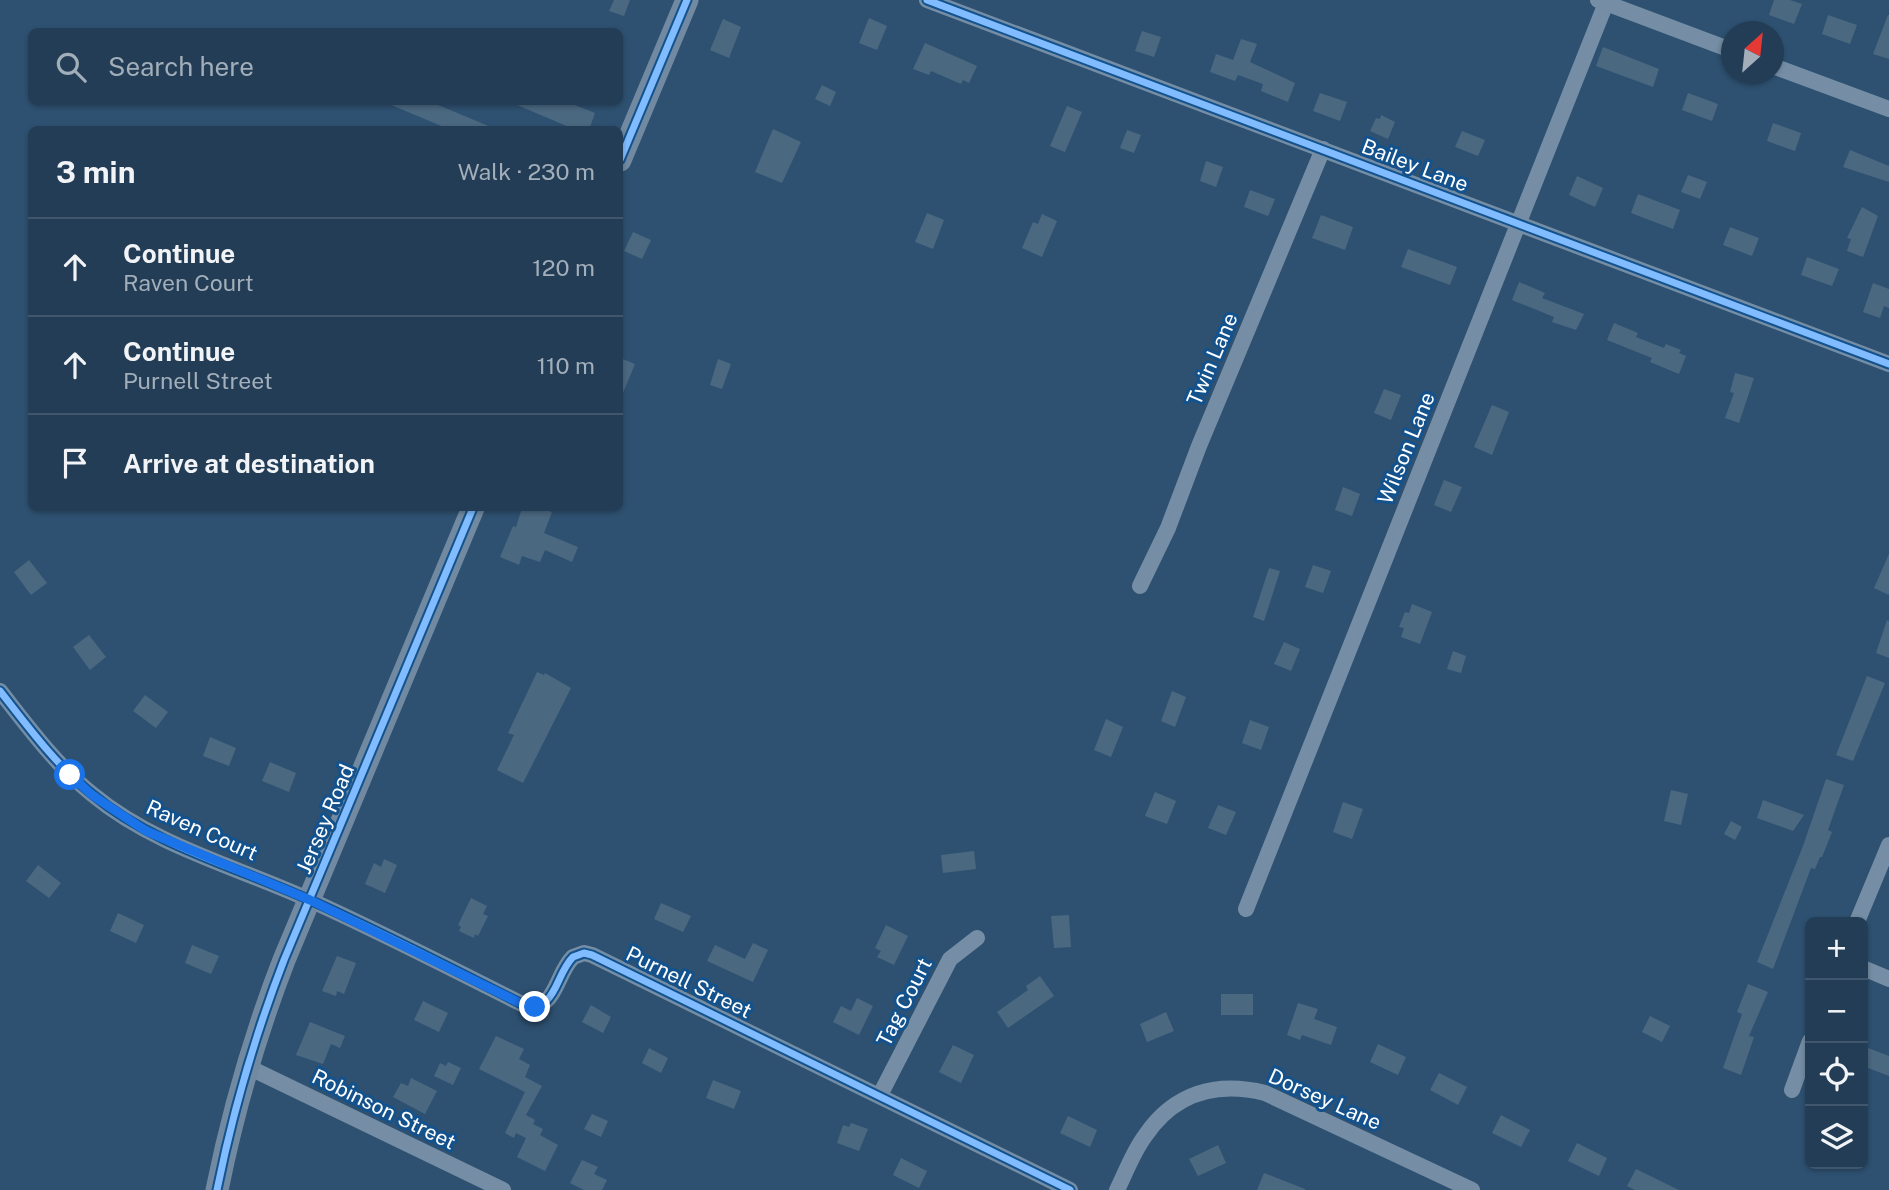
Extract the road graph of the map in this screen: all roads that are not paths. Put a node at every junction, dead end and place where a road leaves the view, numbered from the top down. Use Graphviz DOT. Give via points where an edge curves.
graph roads {
  1 [pos="687,0"];
  2 [pos="927,0"];
  3 [pos="1602,1"];
  4 [pos="1721,46"];
  5 [pos="1784,69"];
  6 [pos="1889,109"];
  7 [pos="1323,149"];
  8 [pos="623,153"];
  9 [pos="1518,224"];
  10 [pos="1889,364"];
  11 [pos="472,511"];
  12 [pos="1140,586"];
  13 [pos="0,691"];
  14 [pos="1889,845"];
  15 [pos="310,900"];
  16 [pos="1246,909"];
  17 [pos="1859,917"];
  18 [pos="977,938"];
  19 [pos="1868,970"];
  20 [pos="1889,979"];
  21 [pos="1809,1043"];
  22 [pos="246,1066"];
  23 [pos="1792,1090"];
  24 [pos="880,1095"];
  25 [pos="217,1190"];
  26 [pos="503,1190"];
  27 [pos="1070,1190"];
  28 [pos="1117,1190"];
  29 [pos="1472,1190"];
  1 -- 8 [label="street"];
  2 -- 7 [label="street, Bailey Lane"];
  3 -- 4 [label="street"];
  3 -- 9 [label="street, Wilson Lane"];
  5 -- 6 [label="street"];
  7 -- 9 [label="street, Bailey Lane"];
  7 -- 12 [label="street, Twin Lane" via="1180,501"];
  9 -- 10 [label="street, Bailey Lane"];
  9 -- 16 [label="street, Wilson Lane"];
  11 -- 15 [label="street, Jersey Road"];
  13 -- 15 [label="street, Raven Court" via="47,751 92,795 121,815 173,844"];
  14 -- 17 [label="street"];
  15 -- 22 [label="street, Jersey Road"];
  15 -- 24 [label="street, Purnell Street" via="535,1007 550,997 573,957 592,955"];
  18 -- 24 [label="street, Tag Court" via="950,959"];
  19 -- 20 [label="street"];
  21 -- 23 [label="street"];
  22 -- 25 [label="street, Jersey Road"];
  22 -- 26 [label="street, Robinson Street"];
  24 -- 27 [label="street, Purnell Street"];
  28 -- 29 [label="street, Dorsey Lane" via="1144,1136 1160,1118 1188,1097 1228,1088 1265,1093"];
}
